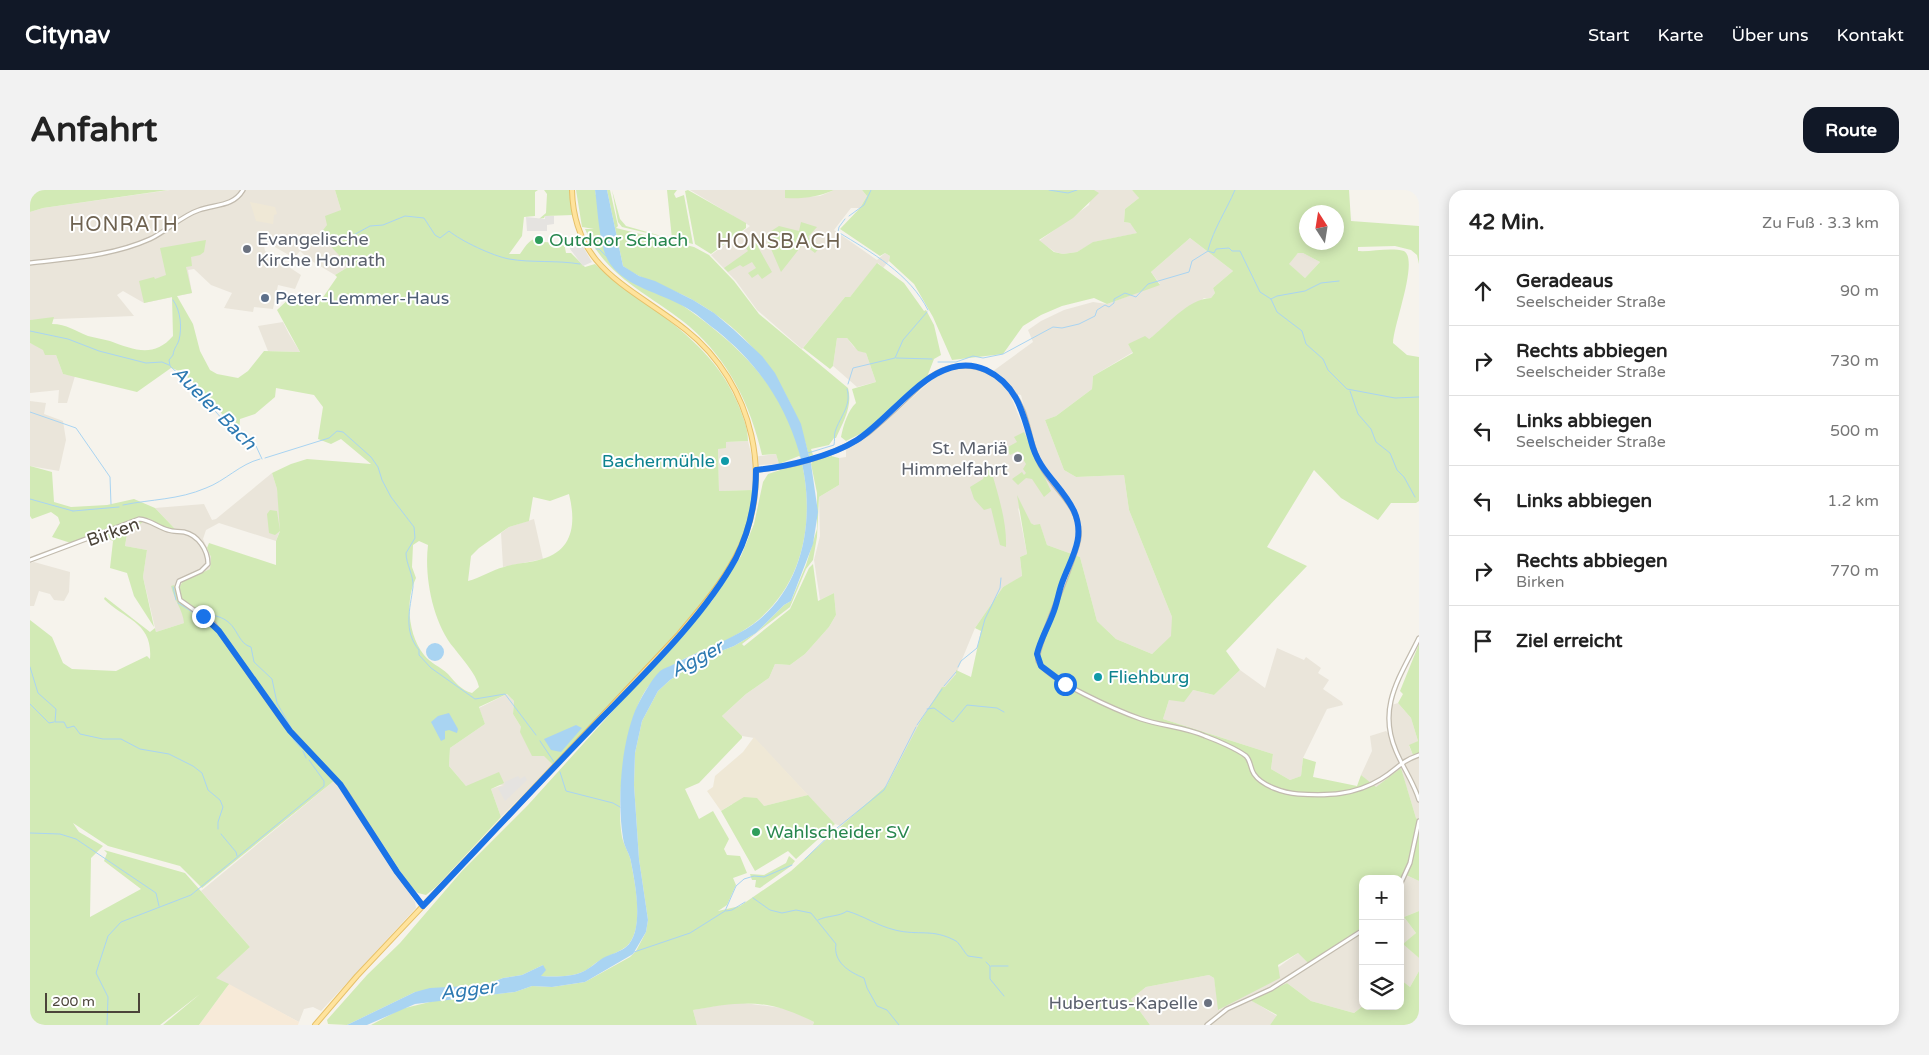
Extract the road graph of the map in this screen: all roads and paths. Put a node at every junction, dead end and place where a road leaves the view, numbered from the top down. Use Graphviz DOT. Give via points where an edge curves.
graph roads {
  1 [pos="243,190"];
  2 [pos="572,190"];
  3 [pos="30,263"];
  4 [pos="756,470"];
  5 [pos="30,560"];
  6 [pos="1419,638"];
  7 [pos="1419,755"];
  8 [pos="1401,762"];
  9 [pos="1419,800"];
  10 [pos="1419,821"];
  11 [pos="1404,877"];
  12 [pos="423,906"];
  13 [pos="1359,933"];
  14 [pos="319,1019"];
  15 [pos="315,1025"];
  16 [pos="322,1025"];
  17 [pos="1207,1025"];
  1 -- 3 [label="street" via="233,201 190,214 141,242 90,257"];
  2 -- 4 [label="main road" via="579,230 595,260 612,277 687,330 720,366 745,412"];
  4 -- 8 [label="street" via="841,448 868,432 941,370 964,365 989,372 1002,381 1018,400 1038,461 1067,500 1078,522 1076,551 1038,650 1037,659 1041,666 1065,684 1106,705 1142,719 1204,735 1242,754 1250,760 1254,776 1276,789 1295,794 1347,794 1382,779"];
  4 -- 12 [label="main road" via="755,503 747,531 736,558 707,601 647,670"];
  5 -- 12 [label="street, Birken" via="139,519 196,538 204,549 208,564 179,581 180,600 214,624 286,726 344,789 397,872"];
  6 -- 8 [label="street" via="1388,706 1389,735"];
  7 -- 8 [label="street"];
  8 -- 9 [label="street"];
  10 -- 11 [label="street"];
  12 -- 14 [label="main road"];
  13 -- 17 [label="street" via="1271,989 1226,1008"];
  14 -- 15 [label="main road"];
  14 -- 16 [label="street"];
}
